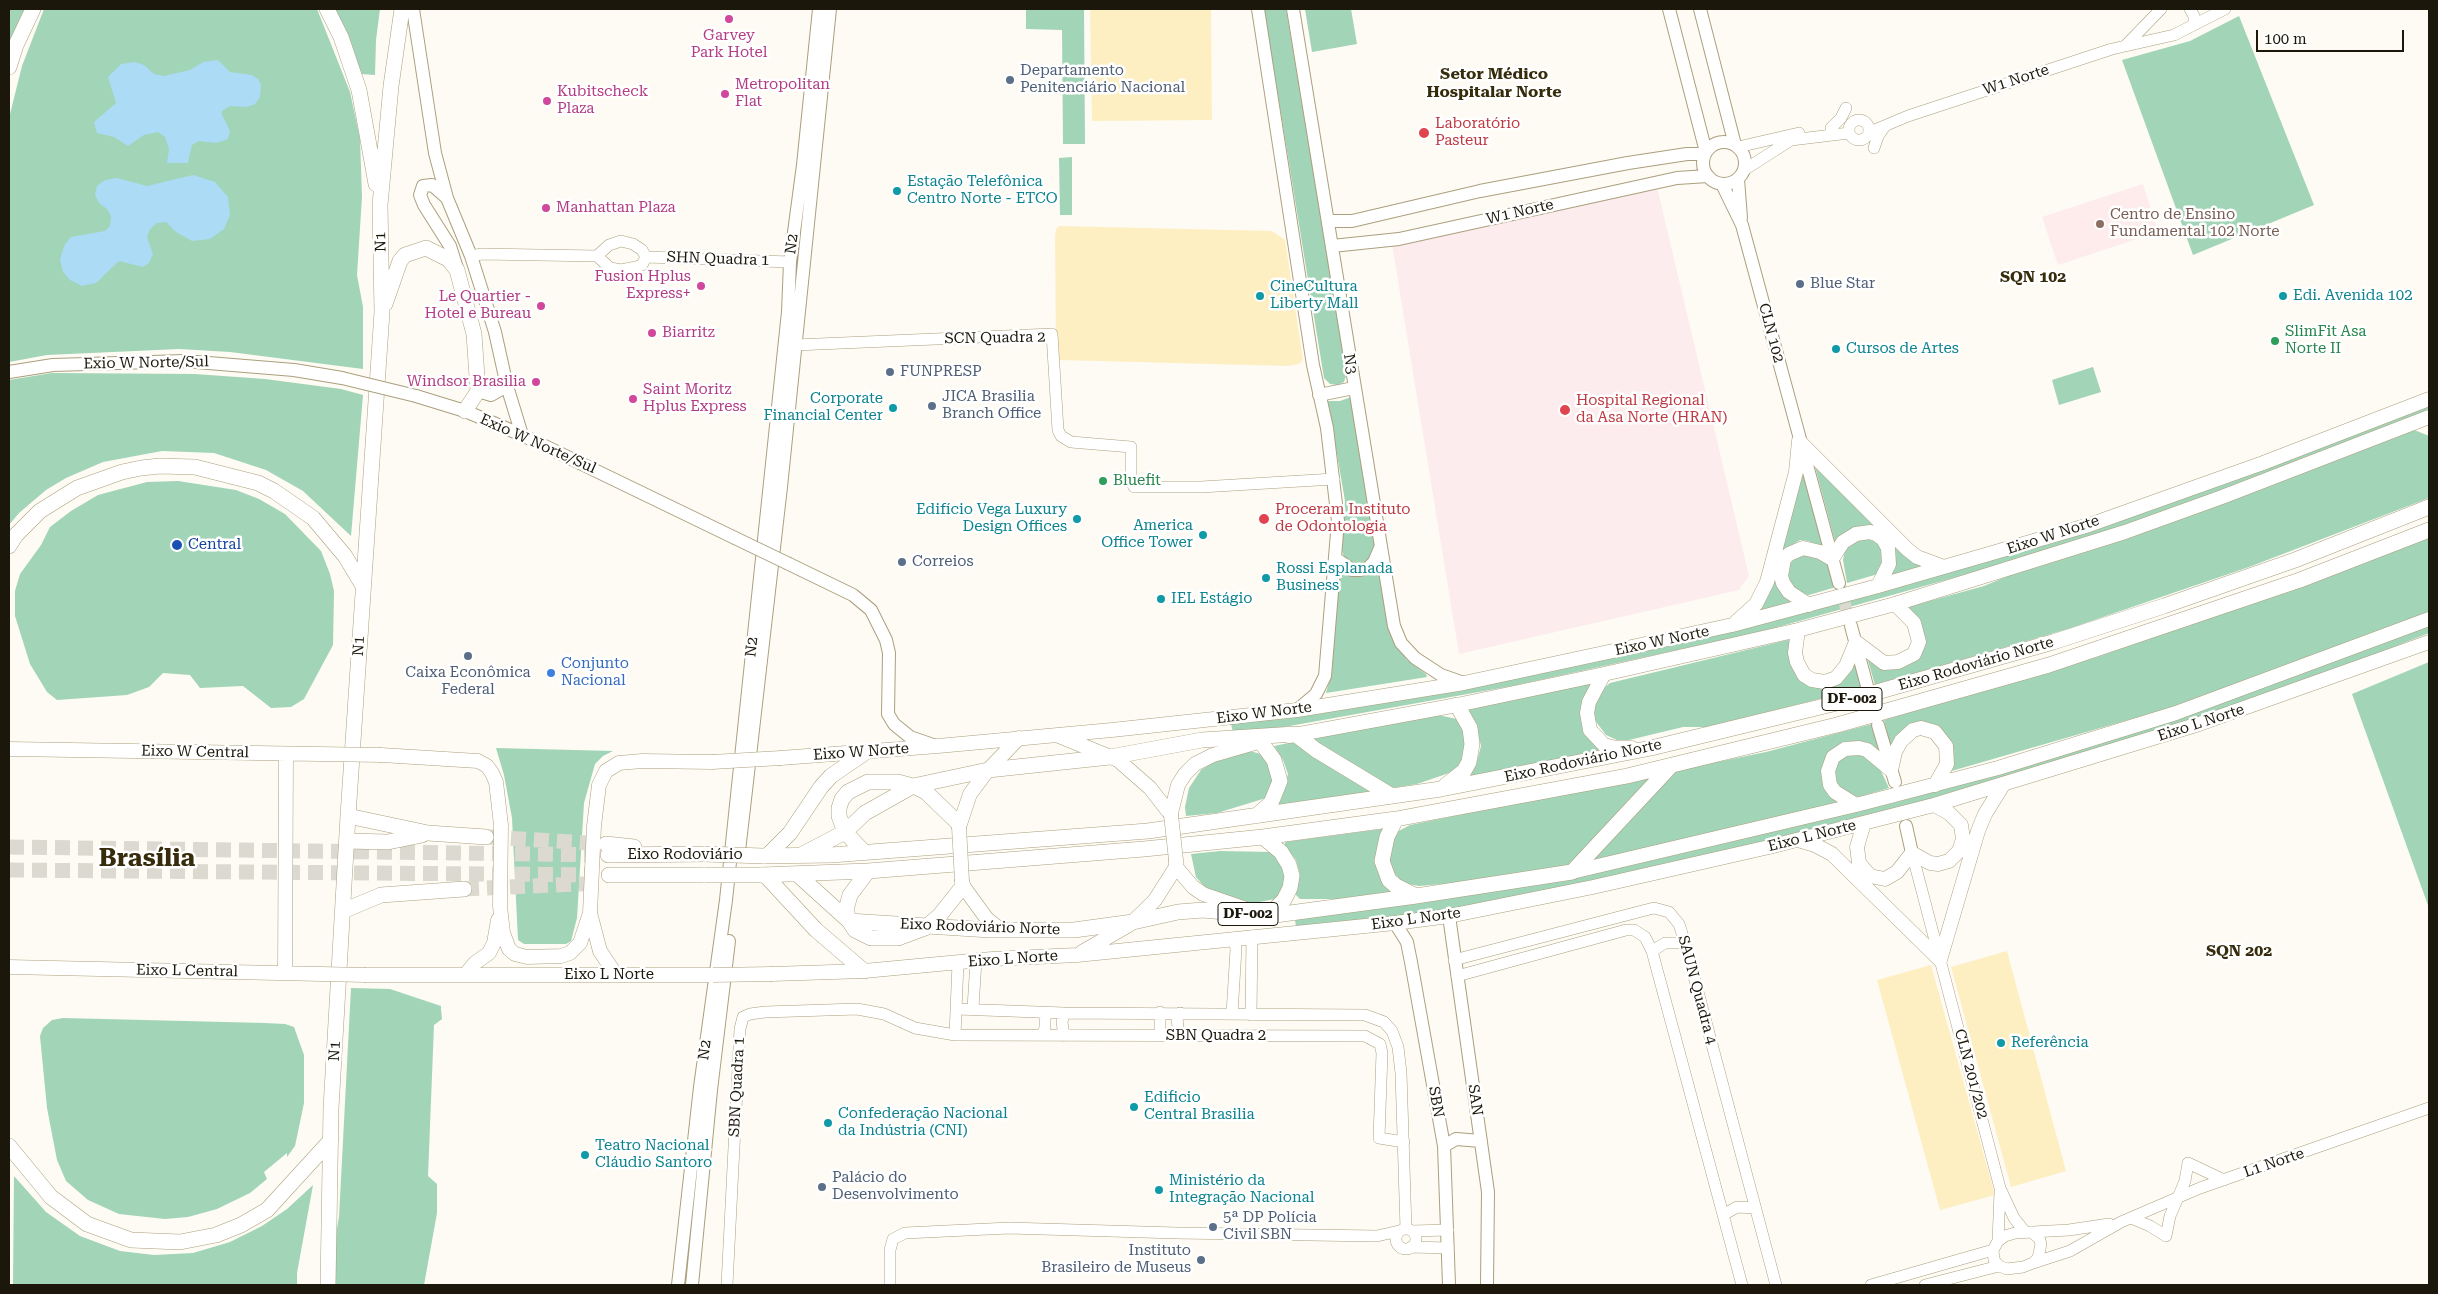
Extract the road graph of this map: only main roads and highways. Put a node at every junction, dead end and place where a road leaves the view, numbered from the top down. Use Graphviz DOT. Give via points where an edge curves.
graph roads {
  1 [pos="33,9"];
  2 [pos="327,9"];
  3 [pos="402,9"];
  4 [pos="413,9"];
  5 [pos="819,9"];
  6 [pos="830,9"];
  7 [pos="1258,9"];
  8 [pos="1293,9"];
  9 [pos="1669,9"];
  10 [pos="1700,9"];
  11 [pos="816,42"];
  12 [pos="9,68"];
  13 [pos="820,109"];
  14 [pos="1700,122"];
  15 [pos="1737,146"];
  16 [pos="1706,153"];
  17 [pos="1687,154"];
  18 [pos="1673,156"];
  19 [pos="803,165"];
  20 [pos="1741,174"];
  21 [pos="1708,176"];
  22 [pos="1677,178"];
  23 [pos="1722,184"];
  24 [pos="447,198"];
  25 [pos="380,205"];
  26 [pos="807,221"];
  27 [pos="1329,221"];
  28 [pos="1352,221"];
  29 [pos="1742,225"];
  30 [pos="1358,243"];
  31 [pos="1332,246"];
  32 [pos="790,262"];
  33 [pos="458,270"];
  34 [pos="800,299"];
  35 [pos="382,312"];
  36 [pos="788,312"];
  37 [pos="795,345"];
  38 [pos="10,372"];
  39 [pos="780,379"];
  40 [pos="507,386"];
  41 [pos="1354,388"];
  42 [pos="478,391"];
  43 [pos="1319,395"];
  44 [pos="2429,399"];
  45 [pos="465,411"];
  46 [pos="2429,417"];
  47 [pos="522,435"];
  48 [pos="1800,441"];
  49 [pos="776,471"];
  50 [pos="2429,507"];
  51 [pos="2429,530"];
  52 [pos="1381,545"];
  53 [pos="9,546"];
  54 [pos="1335,558"];
  55 [pos="1832,559"];
  56 [pos="1944,567"];
  57 [pos="1839,583"];
  58 [pos="363,586"];
  59 [pos="1878,586"];
  60 [pos="1895,604"];
  61 [pos="1809,605"];
  62 [pos="2429,619"];
  63 [pos="1732,625"];
  64 [pos="1851,626"];
  65 [pos="1798,630"];
  66 [pos="1856,642"];
  67 [pos="2429,642"];
  68 [pos="1604,674"];
  69 [pos="1464,683"];
  70 [pos="1867,686"];
  71 [pos="1457,705"];
  72 [pos="1296,710"];
  73 [pos="1878,725"];
  74 [pos="1295,734"];
  75 [pos="1056,735"];
  76 [pos="1020,738"];
  77 [pos="1260,741"];
  78 [pos="938,746"];
  79 [pos="1650,748"];
  80 [pos="9,750"];
  81 [pos="866,752"];
  82 [pos="286,754"];
  83 [pos="381,755"];
  84 [pos="1110,757"];
  85 [pos="1670,766"];
  86 [pos="988,770"];
  87 [pos="1893,776"];
  88 [pos="1934,785"];
  89 [pos="2003,785"];
  90 [pos="913,786"];
  91 [pos="1441,789"];
  92 [pos="1392,796"];
  93 [pos="1856,805"];
  94 [pos="1934,805"];
  95 [pos="1171,814"];
  96 [pos="348,816"];
  97 [pos="1256,816"];
  98 [pos="1396,820"];
  99 [pos="1864,823"];
  100 [pos="959,825"];
  101 [pos="1906,826"];
  102 [pos="845,832"];
  103 [pos="428,833"];
  104 [pos="486,837"];
  105 [pos="1263,837"];
  106 [pos="1797,840"];
  107 [pos="346,841"];
  108 [pos="607,850"];
  109 [pos="864,852"];
  110 [pos="1912,853"];
  111 [pos="799,855"];
  112 [pos="765,856"];
  113 [pos="1176,864"];
  114 [pos="868,871"];
  115 [pos="1572,872"];
  116 [pos="797,874"];
  117 [pos="763,875"];
  118 [pos="608,879"];
  119 [pos="963,883"];
  120 [pos="464,889"];
  121 [pos="1416,896"];
  122 [pos="500,906"];
  123 [pos="343,912"];
  124 [pos="590,913"];
  125 [pos="1268,916"];
  126 [pos="1449,916"];
  127 [pos="849,922"];
  128 [pos="1133,922"];
  129 [pos="1395,924"];
  130 [pos="930,925"];
  131 [pos="1001,930"];
  132 [pos="1077,955"];
  133 [pos="9,967"];
  134 [pos="864,971"];
  135 [pos="285,973"];
  136 [pos="366,975"];
  137 [pos="465,975"];
  138 [pos="616,975"];
  139 [pos="700,1088"];
  140 [pos="331,1140"];
  141 [pos="1481,1140"];
  142 [pos="9,1146"];
  143 [pos="1444,1146"];
  144 [pos="703,1166"];
  145 [pos="699,1210"];
  146 [pos="682,1252"];
  147 [pos="328,1285"];
  148 [pos="678,1285"];
  149 [pos="692,1285"];
  150 [pos="1449,1285"];
  151 [pos="1487,1285"];
  1 -- 12 [label="highway"];
  2 -- 25 [label="highway" via="341,37 359,90"];
  3 -- 25 [label="highway, N1"];
  4 -- 24 [label="main road" via="435,153"];
  5 -- 11 [label="main road, N2"];
  6 -- 13 [label="main road, N2"];
  7 -- 43 [label="main road"];
  8 -- 27 [label="main road, N3"];
  9 -- 14 [label="main road"];
  10 -- 15 [label="main road"];
  11 -- 13 [label="main road" via="814,96"];
  11 -- 19 [label="main road, N2"];
  13 -- 19 [label="main road" via="812,118"];
  13 -- 26 [label="main road, N2"];
  14 -- 16 [label="main road"];
  14 -- 17 [label="main road"];
  15 -- 16 [label="main road" via="1716,143"];
  15 -- 20 [label="main road" via="1745,161"];
  16 -- 17 [label="main road, W1 Norte"];
  16 -- 21 [label="main road" via="1703,164"];
  17 -- 18 [label="main road, W1 Norte"];
  18 -- 22 [label="main road"];
  18 -- 28 [label="main road, W1 Norte" via="1480,191"];
  19 -- 32 [label="main road, N2"];
  20 -- 23 [label="main road" via="1731,183"];
  20 -- 29 [label="main road, CLN 102"];
  21 -- 22 [label="main road, W1 Norte"];
  21 -- 23 [label="main road"];
  22 -- 30 [label="main road, W1 Norte" via="1399,239"];
  23 -- 29 [label="main road, CLN 102"];
  24 -- 33 [label="main road" via="432,185 423,186 420,195 450,246"];
  24 -- 40 [label="main road" via="471,256"];
  25 -- 35 [label="highway, N1"];
  26 -- 32 [label="main road" via="799,254"];
  26 -- 34 [label="main road, N2"];
  27 -- 28 [label="main road, W1 Norte"];
  27 -- 31 [label="main road, N3"];
  28 -- 30 [label="main road"];
  29 -- 48 [label="main road, CLN 102"];
  30 -- 31 [label="main road, W1 Norte"];
  31 -- 41 [label="main road, N3"];
  32 -- 34 [label="main road" via="797,272"];
  32 -- 36 [label="main road, N2"];
  33 -- 35 [label="highway" via="448,259 426,248 405,256 400,261"];
  33 -- 42 [label="highway" via="474,334"];
  34 -- 37 [label="main road, N2"];
  35 -- 58 [label="highway, N1"];
  36 -- 37 [label="main road" via="789,335"];
  36 -- 39 [label="main road, N2"];
  37 -- 39 [label="main road" via="789,352"];
  37 -- 49 [label="main road, N2"];
  38 -- 45 [label="main road, Exio W Norte/Sul, bridge" via="53,365 184,361 276,368 342,378"];
  39 -- 49 [label="main road, N2" via="774,444"];
  40 -- 42 [label="main road" via="491,395"];
  40 -- 47 [label="main road"];
  41 -- 43 [label="main road"];
  41 -- 52 [label="main road, N3"];
  42 -- 45 [label="highway"];
  43 -- 54 [label="main road" via="1334,479 1338,521"];
  44 -- 56 [label="main road, Eixo W Norte" via="2089,525"];
  45 -- 47 [label="main road, Exio W Norte/Sul"];
  46 -- 60 [label="main road, Eixo W Norte" via="2152,522"];
  47 -- 78 [label="main road, Exio W Norte/Sul, bridge" via="853,595 871,610 888,646 888,714 894,724 910,737"];
  48 -- 55 [label="main road, CLN 102"];
  48 -- 56 [label="main road" via="1907,549 1917,557"];
  48 -- 63 [label="main road" via="1796,472 1764,592 1756,604"];
  49 -- 139 [label="main road, N2" via="726,900"];
  49 -- 144 [label="main road, N2" via="780,487"];
  50 -- 79 [label="highway, Eixo Rodoviário Norte / DF-002" via="2295,560 2053,642 1845,701"];
  51 -- 85 [label="highway, Eixo Rodoviário Norte / DF-002" via="2300,580 2049,664 1837,725"];
  52 -- 54 [label="main road" via="1368,568 1352,570"];
  52 -- 69 [label="main road, N3" via="1394,626 1401,643 1428,668"];
  53 -- 58 [label="highway" via="40,511 77,488 141,468 195,467 258,483 313,518 333,539"];
  54 -- 72 [label="main road" via="1325,676 1316,694"];
  55 -- 57 [label="main road, CLN 102"];
  55 -- 59 [label="main road" via="1849,537 1862,533 1876,534 1883,539 1889,554 1889,564"];
  55 -- 61 [label="main road" via="1803,548 1784,559 1783,583 1789,592"];
  56 -- 59 [label="main road, Eixo W Norte"];
  58 -- 96 [label="highway, N1"];
  59 -- 61 [label="main road, Eixo W Norte"];
  60 -- 65 [label="main road, Eixo W Norte"];
  60 -- 66 [label="main road" via="1918,631 1919,642 1914,654 1898,662 1884,663"];
  61 -- 63 [label="main road, Eixo W Norte"];
  62 -- 88 [label="main road, Eixo L Norte" via="2176,713"];
  63 -- 69 [label="main road, Eixo W Norte"];
  64 -- 66 [label="main road"];
  65 -- 66 [label="main road" via="1796,653 1800,668 1808,679 1818,682 1832,680 1841,674"];
  65 -- 68 [label="main road, Eixo W Norte"];
  66 -- 70 [label="main road"];
  67 -- 89 [label="main road, Eixo L Norte" via="2200,724"];
  68 -- 71 [label="main road, Eixo W Norte"];
  68 -- 79 [label="main road" via="1589,702 1590,730 1604,745"];
  69 -- 72 [label="main road, Eixo W Norte"];
  71 -- 74 [label="main road, Eixo W Norte"];
  71 -- 91 [label="highway" via="1470,728 1469,762 1458,778"];
  72 -- 75 [label="main road, Eixo W Norte"];
  73 -- 87 [label="main road"];
  74 -- 77 [label="main road, Eixo W Norte"];
  74 -- 84 [label="highway, Eixo Rodoviário Norte / DF-002" via="1202,740"];
  74 -- 92 [label="highway"];
  75 -- 76 [label="main road, Eixo W Norte"];
  75 -- 84 [label="main road"];
  76 -- 78 [label="main road, Eixo W Norte"];
  76 -- 86 [label="main road"];
  77 -- 95 [label="main road, Eixo W Norte" via="1195,764 1178,785"];
  77 -- 97 [label="highway" via="1274,760 1280,781 1270,802"];
  78 -- 81 [label="main road, Eixo W Norte"];
  79 -- 91 [label="highway, Eixo Rodoviário Norte / DF-002"];
  80 -- 82 [label="main road, Eixo W Central, bridge"];
  81 -- 112 [label="highway" via="831,776 790,832"];
  81 -- 124 [label="main road, Eixo W Norte, bridge" via="712,762 619,763 606,771 599,785"];
  82 -- 83 [label="main road, Eixo W Central, bridge"];
  82 -- 135 [label="main road, bridge"];
  83 -- 122 [label="main road, Eixo W Norte" via="471,760 487,766 496,782 501,825"];
  84 -- 86 [label="highway, Eixo Rodoviário Norte / DF-002"];
  84 -- 95 [label="main road" via="1134,772"];
  85 -- 98 [label="highway, Eixo Rodoviário Norte / DF-002" via="1542,794"];
  85 -- 115 [label="highway, Eixo Rodoviário Norte"];
  86 -- 90 [label="highway, Eixo Rodoviário Norte / DF-002"];
  86 -- 100 [label="main road" via="970,794"];
  87 -- 88 [label="main road" via="1895,752 1901,741 1913,730 1928,728 1940,737 1948,755 1947,764"];
  87 -- 93 [label="main road" via="1867,750 1845,749 1833,757 1828,771 1830,785"];
  88 -- 93 [label="main road, Eixo L Norte"];
  89 -- 94 [label="main road, Eixo L Norte"];
  89 -- 106 [label="main road" via="1984,814 1940,960 1832,854"];
  90 -- 100 [label="highway" via="926,792"];
  90 -- 102 [label="highway, Eixo Rodoviário Norte / DF-002" via="866,813"];
  90 -- 102 [label="highway" via="898,782 868,782 848,792 839,808"];
  91 -- 92 [label="highway, Eixo Rodoviário Norte / DF-002"];
  92 -- 97 [label="highway, Eixo Rodoviário Norte / DF-002"];
  93 -- 115 [label="main road, Eixo L Norte"];
  94 -- 99 [label="main road, Eixo L Norte"];
  94 -- 110 [label="main road" via="1949,813 1960,825 1962,846 1955,857 1944,863 1930,863"];
  95 -- 113 [label="main road, bridge"];
  96 -- 103 [label="highway"];
  96 -- 107 [label="highway, N1"];
  97 -- 109 [label="highway, Eixo Rodoviário Norte / DF-002" via="1148,831"];
  98 -- 105 [label="highway, Eixo Rodoviário Norte / DF-002"];
  98 -- 121 [label="highway" via="1387,837 1382,860 1389,880"];
  99 -- 106 [label="main road, Eixo L Norte"];
  99 -- 110 [label="main road" via="1857,856 1863,870 1870,876 1878,879 1891,877"];
  100 -- 119 [label="main road, bridge"];
  101 -- 110 [label="main road"];
  102 -- 109 [label="highway"];
  102 -- 111 [label="highway, Eixo Rodoviário Norte / DF-002"];
  103 -- 104 [label="highway"];
  103 -- 107 [label="highway" via="388,842"];
  105 -- 114 [label="highway, Eixo Rodoviário Norte / DF-002"];
  105 -- 125 [label="highway" via="1281,852 1292,876 1284,900"];
  106 -- 126 [label="main road, Eixo L Norte"];
  107 -- 123 [label="highway, N1"];
  108 -- 112 [label="highway, Eixo Rodoviário / DF-002, bridge"];
  109 -- 111 [label="highway, Eixo Rodoviário Norte / DF-002"];
  111 -- 112 [label="highway, Eixo Rodoviário Norte / DF-002"];
  113 -- 125 [label="main road" via="1193,888"];
  113 -- 128 [label="main road" via="1155,900"];
  114 -- 116 [label="highway, Eixo Rodoviário Norte / DF-002"];
  114 -- 127 [label="highway" via="847,902"];
  115 -- 121 [label="highway, Eixo Rodoviário Norte / DF-002"];
  116 -- 117 [label="highway, Eixo Rodoviário Norte / DF-002"];
  116 -- 127 [label="highway"];
  117 -- 118 [label="highway, Eixo Rodoviário / DF-002, bridge"];
  117 -- 134 [label="highway" via="816,930"];
  119 -- 130 [label="highway"];
  119 -- 131 [label="main road" via="987,919"];
  120 -- 123 [label="highway" via="381,894"];
  121 -- 125 [label="highway, Eixo Rodoviário Norte / DF-002"];
  122 -- 124 [label="main road, Eixo W Norte" via="503,933 509,949 515,954 528,956 570,953 580,943"];
  122 -- 137 [label="main road" via="494,943 489,953"];
  123 -- 140 [label="highway, N1"];
  124 -- 138 [label="main road" via="600,951"];
  125 -- 128 [label="highway, Eixo Rodoviário Norte / DF-002" via="1203,910"];
  126 -- 129 [label="main road, Eixo L Norte"];
  126 -- 141 [label="main road, SAN"];
  127 -- 130 [label="highway" via="862,934 884,940 912,935"];
  128 -- 131 [label="highway, Eixo Rodoviário Norte / DF-002" via="1074,930"];
  128 -- 132 [label="main road"];
  129 -- 132 [label="main road, Eixo L Norte"];
  129 -- 143 [label="main road, SBN" via="1407,942 1412,962"];
  130 -- 131 [label="highway, Eixo Rodoviário Norte / DF-002"];
  132 -- 134 [label="main road, Eixo L Norte"];
  133 -- 135 [label="main road, Eixo L Central, bridge"];
  134 -- 138 [label="main road, Eixo L Norte, bridge"];
  135 -- 136 [label="main road, Eixo L Central, bridge"];
  136 -- 137 [label="main road, Eixo L Norte"];
  137 -- 138 [label="main road, Eixo L Norte"];
  139 -- 144 [label="main road" via="705,1097 700,1158"];
  139 -- 146 [label="main road, N2"];
  140 -- 142 [label="highway" via="267,1210 216,1235 180,1242 131,1240 87,1224 51,1197"];
  140 -- 147 [label="highway, N1"];
  141 -- 143 [label="main road" via="1456,1139"];
  141 -- 151 [label="main road, SAN" via="1488,1192"];
  143 -- 150 [label="main road, SBN"];
  144 -- 145 [label="main road, N2"];
  145 -- 146 [label="main road" via="693,1219 690,1245"];
  145 -- 149 [label="main road, N2"];
  146 -- 148 [label="main road, N2"];
}
